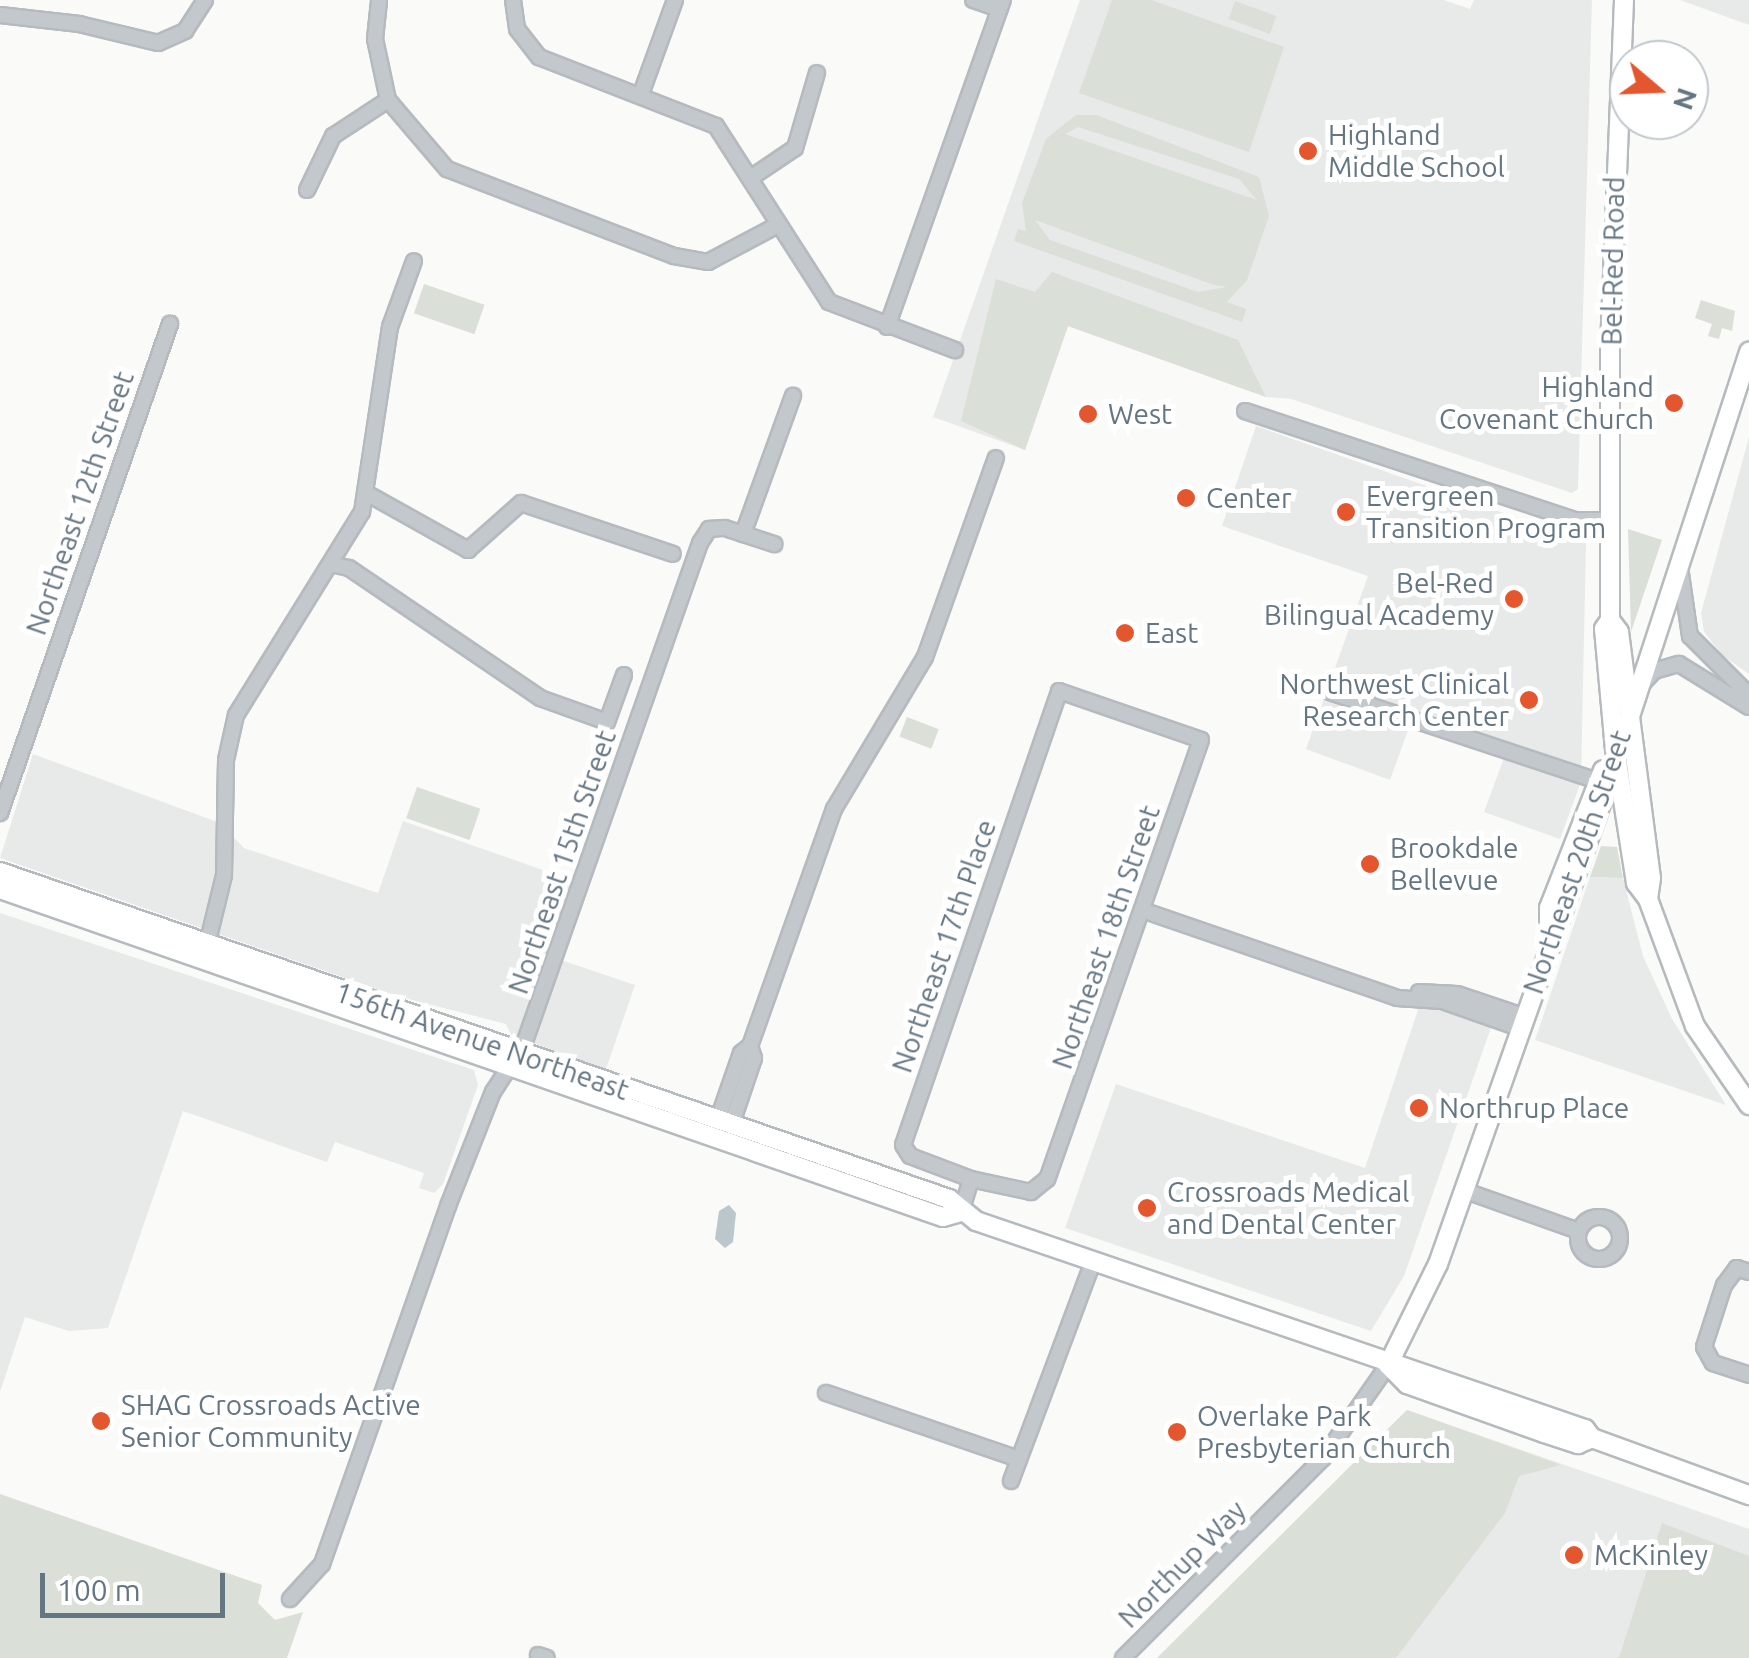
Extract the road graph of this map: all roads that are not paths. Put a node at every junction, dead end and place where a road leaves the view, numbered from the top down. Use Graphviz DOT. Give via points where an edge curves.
graph roads {
  1 [pos="22,0"];
  2 [pos="205,0"];
  3 [pos="379,0"];
  4 [pos="513,0"];
  5 [pos="675,0"];
  6 [pos="973,0"];
  7 [pos="1609,0"];
  8 [pos="1624,0"];
  9 [pos="1001,5"];
  10 [pos="0,15"];
  11 [pos="23,17"];
  12 [pos="1619,22"];
  13 [pos="817,73"];
  14 [pos="641,94"];
  15 [pos="388,100"];
  16 [pos="752,177"];
  17 [pos="307,190"];
  18 [pos="778,225"];
  19 [pos="414,261"];
  20 [pos="170,324"];
  21 [pos="888,328"];
  22 [pos="956,350"];
  23 [pos="1749,351"];
  24 [pos="793,396"];
  25 [pos="1245,412"];
  26 [pos="996,458"];
  27 [pos="368,494"];
  28 [pos="1608,520"];
  29 [pos="743,534"];
  30 [pos="774,544"];
  31 [pos="673,554"];
  32 [pos="1680,557"];
  33 [pos="331,564"];
  34 [pos="1610,620"];
  35 [pos="624,675"];
  36 [pos="1636,690"];
  37 [pos="1060,691"];
  38 [pos="1330,692"];
  39 [pos="1749,695"];
  40 [pos="1749,707"];
  41 [pos="1628,716"];
  42 [pos="1615,749"];
  43 [pos="1597,781"];
  44 [pos="0,813"];
  45 [pos="1588,841"];
  46 [pos="1629,845"];
  47 [pos="0,872"];
  48 [pos="0,889"];
  49 [pos="1648,899"];
  50 [pos="1142,910"];
  51 [pos="1549,939"];
  52 [pos="206,945"];
  53 [pos="1521,1022"];
  54 [pos="513,1059"];
  55 [pos="1749,1105"];
  56 [pos="724,1124"];
  57 [pos="971,1179"];
  58 [pos="1464,1190"];
  59 [pos="961,1212"];
  60 [pos="1579,1231"];
  61 [pos="1092,1262"];
  62 [pos="1749,1272"];
  63 [pos="1388,1366"];
  64 [pos="1749,1375"];
  65 [pos="826,1393"];
  66 [pos="1019,1459"];
  67 [pos="1011,1481"];
  68 [pos="1749,1496"];
  69 [pos="290,1599"];
  70 [pos="1123,1658"];
  1 -- 11 [label="street"];
  2 -- 11 [label="street" via="193,22 158,43"];
  3 -- 15 [label="street" via="375,39"];
  4 -- 14 [label="street" via="524,41 557,65"];
  5 -- 14 [label="street"];
  6 -- 9 [label="street"];
  7 -- 12 [label="main road, Bel-Red Road"];
  8 -- 12 [label="main road, Bel-Red Road"];
  9 -- 21 [label="street"];
  10 -- 11 [label="street"];
  12 -- 28 [label="main road, Bel-Red Road"];
  13 -- 16 [label="street" via="795,148"];
  14 -- 16 [label="street" via="705,117"];
  15 -- 17 [label="street" via="333,136"];
  15 -- 18 [label="street" via="446,169 674,256 708,262"];
  16 -- 18 [label="street"];
  18 -- 21 [label="street" via="829,302"];
  19 -- 27 [label="street" via="390,327"];
  20 -- 44 [label="street, Northeast 12th Street"];
  21 -- 22 [label="street"];
  23 -- 32 [label="main road, Northeast 20th Street"];
  24 -- 29 [label="street"];
  25 -- 28 [label="street" via="1574,520"];
  26 -- 56 [label="street" via="925,657 834,809 750,1046 754,1058"];
  27 -- 31 [label="street" via="468,550 521,503"];
  27 -- 33 [label="street"];
  28 -- 34 [label="main road, Bel-Red Road"];
  29 -- 30 [label="street, Northeast 15th Street"];
  29 -- 54 [label="street, Northeast 15th Street" via="709,528 700,543"];
  32 -- 36 [label="main road, Northeast 20th Street"];
  32 -- 39 [label="street" via="1686,628 1717,670"];
  33 -- 35 [label="street" via="349,568 540,698 607,722"];
  33 -- 52 [label="street" via="236,715 226,760 224,874"];
  34 -- 41 [label="main road, Bel-Red Road" via="1619,632"];
  34 -- 42 [label="main road, Bel-Red Road" via="1604,629"];
  36 -- 40 [label="street" via="1654,671 1679,664"];
  36 -- 41 [label="main road, Northeast 20th Street"];
  37 -- 50 [label="street, Northeast 18th Street" via="1200,740"];
  37 -- 57 [label="street, Northeast 17th Place" via="904,1138 910,1156"];
  38 -- 43 [label="street"];
  41 -- 42 [label="main road, Northeast 20th Street"];
  41 -- 49 [label="main road, Bel-Red Road" via="1652,878"];
  42 -- 43 [label="main road"];
  42 -- 45 [label="main road, Northeast 20th Street"];
  42 -- 46 [label="main road, Bel-Red Road"];
  43 -- 51 [label="main road" via="1549,908"];
  45 -- 46 [label="main road" via="1611,830"];
  45 -- 51 [label="main road, Northeast 20th Street"];
  46 -- 49 [label="main road, Bel-Red Road" via="1636,883"];
  47 -- 52 [label="main road, 156th Avenue Northeast"];
  48 -- 54 [label="main road, 156th Avenue Northeast"];
  49 -- 55 [label="main road, Bel-Red Road" via="1695,1026"];
  50 -- 53 [label="street" via="1404,996 1441,990"];
  50 -- 57 [label="street, Northeast 18th Street" via="1043,1186 1023,1191"];
  51 -- 53 [label="main road, Northeast 20th Street"];
  52 -- 54 [label="main road, 156th Avenue Northeast"];
  53 -- 58 [label="main road, Northeast 20th Street"];
  54 -- 56 [label="main road, 156th Avenue Northeast"];
  54 -- 59 [label="main road, 156th Avenue Northeast" via="942,1217"];
  54 -- 69 [label="street, Northeast 15th Street" via="448,1206 322,1564"];
  56 -- 59 [label="main road, 156th Avenue Northeast" via="949,1199"];
  57 -- 59 [label="street"];
  58 -- 60 [label="street"];
  58 -- 63 [label="main road, Northeast 20th Street" via="1428,1286"];
  59 -- 61 [label="main road, 156th Avenue Northeast"];
  61 -- 63 [label="main road, 156th Avenue Northeast"];
  61 -- 66 [label="street"];
  62 -- 64 [label="street" via="1737,1268 1724,1285 1704,1347 1713,1364"];
  63 -- 68 [label="main road, 156th Avenue Northeast" via="1585,1429 1592,1438"];
  63 -- 70 [label="street, Northup Way" via="1323,1458"];
  65 -- 66 [label="street"];
  66 -- 67 [label="street"];
}
